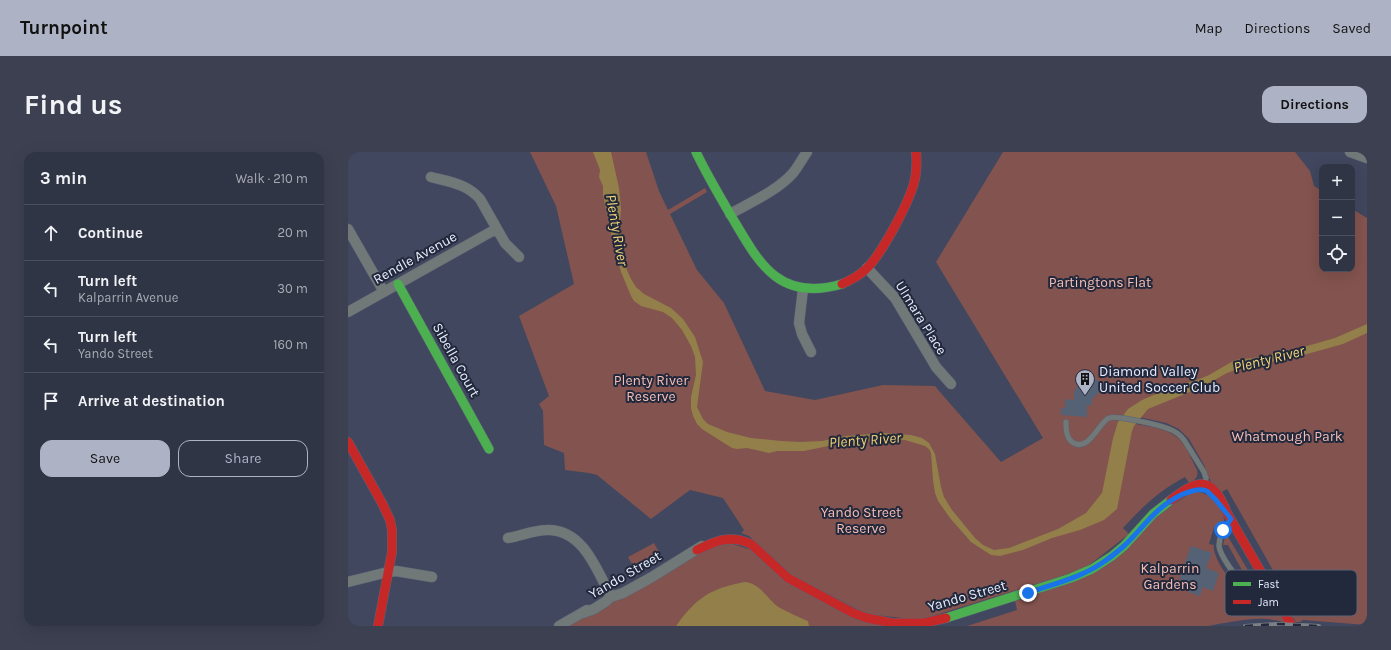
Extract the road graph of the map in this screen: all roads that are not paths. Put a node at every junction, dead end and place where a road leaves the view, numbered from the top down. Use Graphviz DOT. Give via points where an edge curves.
graph roads {
  1 [pos="696,152"];
  2 [pos="807,152"];
  3 [pos="916,152"];
  4 [pos="1350,152"];
  5 [pos="1367,158"];
  6 [pos="431,177"];
  7 [pos="730,214"];
  8 [pos="348,229"];
  9 [pos="496,229"];
  10 [pos="519,257"];
  11 [pos="867,268"];
  12 [pos="398,284"];
  13 [pos="803,288"];
  14 [pos="384,292"];
  15 [pos="348,312"];
  16 [pos="811,352"];
  17 [pos="951,384"];
  18 [pos="1066,422"];
  19 [pos="348,442"];
  20 [pos="489,449"];
  21 [pos="352,461"];
  22 [pos="1203,486"];
  23 [pos="1170,500"];
  24 [pos="1229,516"];
  25 [pos="508,538"];
  26 [pos="778,569"];
  27 [pos="1232,570"];
  28 [pos="1260,570"];
  29 [pos="388,572"];
  30 [pos="432,577"];
  31 [pos="348,582"];
  32 [pos="609,594"];
  33 [pos="1286,616"];
  34 [pos="378,626"];
  35 [pos="559,626"];
  36 [pos="1292,626"];
  1 -- 7 [label="street"];
  2 -- 7 [label="street" via="786,180"];
  3 -- 11 [label="street" via="917,176 910,196 880,251"];
  4 -- 5 [label="street"];
  6 -- 9 [label="street" via="469,189 480,199"];
  7 -- 13 [label="street" via="765,268 782,281"];
  8 -- 14 [label="street"];
  9 -- 10 [label="street"];
  9 -- 12 [label="street, Rendle Avenue"];
  11 -- 13 [label="street" via="856,277 837,286 824,289"];
  11 -- 17 [label="street, Ulmara Place" via="895,298 936,367"];
  12 -- 14 [label="street, Rendle Avenue"];
  12 -- 20 [label="street, Sibella Court"];
  13 -- 16 [label="street" via="799,323"];
  14 -- 15 [label="street, Rendle Avenue"];
  18 -- 22 [label="lane" via="1069,438 1074,443 1083,444 1106,420 1115,417 1170,429 1180,435 1202,470 1206,478"];
  19 -- 21 [label="street"];
  21 -- 29 [label="street" via="382,503 390,520 393,540"];
  22 -- 23 [label="street, Yando Street"];
  22 -- 24 [label="street"];
  23 -- 26 [label="street, Yando Street" via="1112,556 1082,574 971,611 924,623 892,623 853,613 799,584"];
  24 -- 27 [label="lane" via="1219,545"];
  24 -- 28 [label="street"];
  25 -- 32 [label="street" via="545,530 553,530 574,538 584,549"];
  26 -- 32 [label="street, Yando Street" via="754,541 739,535 727,534 711,539 697,550"];
  29 -- 30 [label="street"];
  29 -- 31 [label="street"];
  29 -- 34 [label="street"];
  32 -- 35 [label="street, Yando Street"];
  33 -- 36 [label="street"];
}
